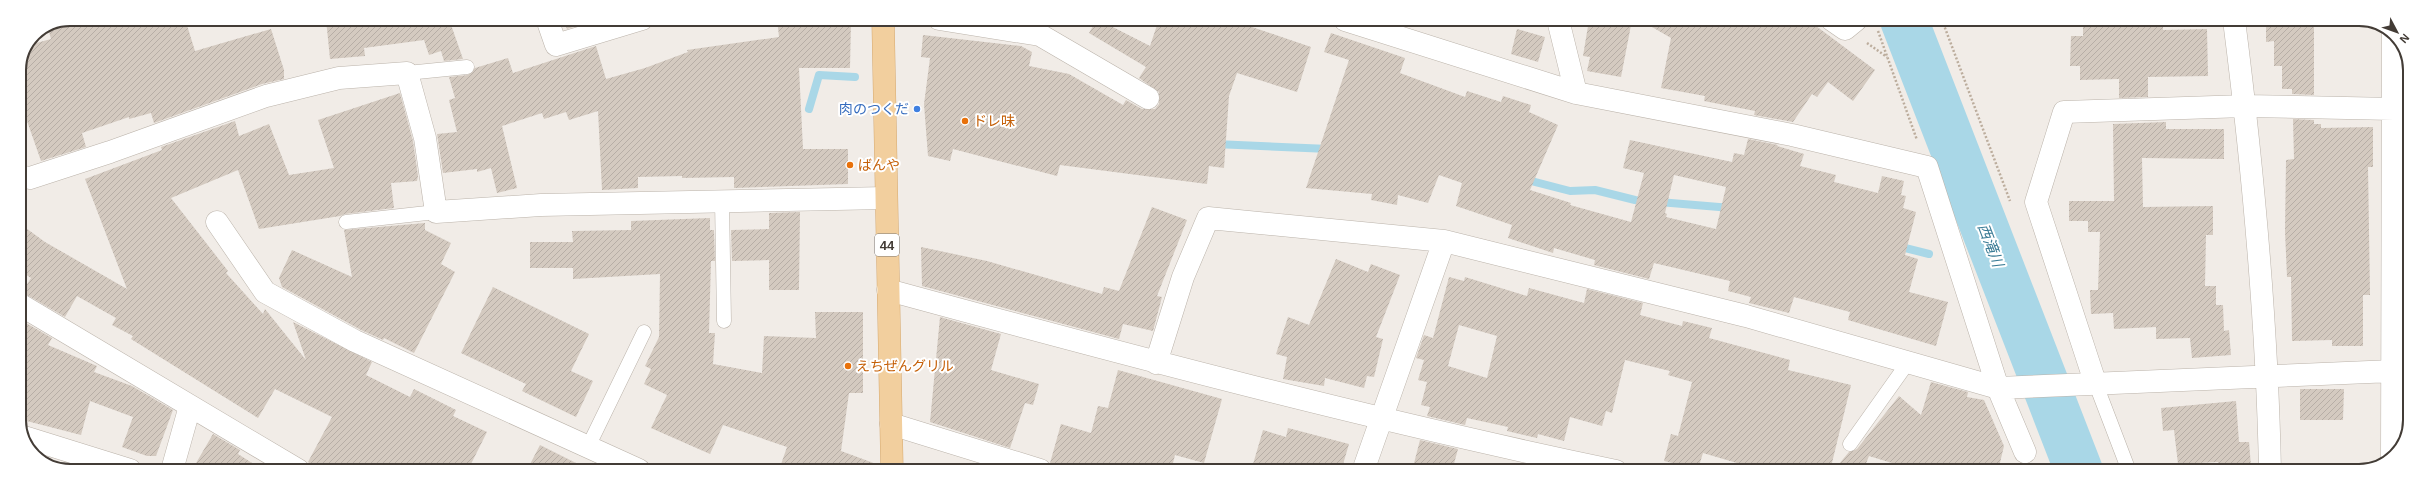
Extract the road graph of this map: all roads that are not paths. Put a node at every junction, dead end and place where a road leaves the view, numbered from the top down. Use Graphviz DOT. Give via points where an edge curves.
graph roads {
  1 [pos="549,26"];
  2 [pos="619,26"];
  3 [pos="882,26"];
  4 [pos="983,26"];
  5 [pos="1364,26"];
  6 [pos="1559,26"];
  7 [pos="1841,26"];
  8 [pos="1856,26"];
  9 [pos="2235,26"];
  10 [pos="2393,52"];
  11 [pos="467,67"];
  12 [pos="407,73"];
  13 [pos="1576,93"];
  14 [pos="1148,98"];
  15 [pos="2245,106"];
  16 [pos="2394,109"];
  17 [pos="26,177"];
  18 [pos="886,198"];
  19 [pos="722,200"];
  20 [pos="436,212"];
  21 [pos="217,222"];
  22 [pos="346,222"];
  23 [pos="1444,241"];
  24 [pos="888,290"];
  25 [pos="26,308"];
  26 [pos="724,321"];
  27 [pos="644,332"];
  28 [pos="1909,361"];
  29 [pos="1156,363"];
  30 [pos="2393,371"];
  31 [pos="2268,377"];
  32 [pos="2095,382"];
  33 [pos="1998,388"];
  34 [pos="190,406"];
  35 [pos="1380,419"];
  36 [pos="891,424"];
  37 [pos="2401,430"];
  38 [pos="30,439"];
  39 [pos="2398,441"];
  40 [pos="1850,444"];
  41 [pos="588,447"];
  42 [pos="2025,452"];
  43 [pos="111,464"];
  44 [pos="174,464"];
  45 [pos="288,464"];
  46 [pos="626,464"];
  47 [pos="892,464"];
  48 [pos="1021,464"];
  49 [pos="1365,464"];
  50 [pos="1584,464"];
  51 [pos="2126,464"];
  52 [pos="2270,464"];
  1 -- 2 [label="street" via="556,45"];
  3 -- 18 [label="main road, 44"];
  4 -- 14 [label="street" via="1040,35"];
  5 -- 13 [label="street"];
  6 -- 13 [label="street"];
  7 -- 8 [label="street" via="1845,29"];
  9 -- 15 [label="street"];
  10 -- 16 [label="street"];
  11 -- 12 [label="lane"];
  12 -- 17 [label="street" via="340,78 266,96 102,155"];
  12 -- 20 [label="street" via="425,138"];
  13 -- 33 [label="street" via="1792,135 1927,167"];
  15 -- 16 [label="street"];
  15 -- 31 [label="street"];
  15 -- 32 [label="street" via="2064,112 2036,202"];
  16 -- 30 [label="street"];
  18 -- 19 [label="street"];
  18 -- 24 [label="main road, 44"];
  19 -- 20 [label="street" via="541,205"];
  19 -- 26 [label="lane"];
  20 -- 22 [label="lane"];
  21 -- 41 [label="street" via="265,292 355,341"];
  23 -- 28 [label="street" via="1746,316"];
  23 -- 29 [label="street" via="1208,218 1183,277"];
  23 -- 35 [label="street"];
  24 -- 29 [label="street"];
  24 -- 36 [label="main road, 44"];
  25 -- 34 [label="street"];
  27 -- 41 [label="lane"];
  28 -- 33 [label="street"];
  28 -- 40 [label="lane"];
  29 -- 35 [label="street"];
  30 -- 31 [label="street"];
  30 -- 37 [label="street"];
  31 -- 32 [label="street"];
  31 -- 52 [label="street"];
  32 -- 33 [label="street"];
  32 -- 51 [label="lane"];
  33 -- 42 [label="street"];
  34 -- 44 [label="street"];
  34 -- 45 [label="street"];
  35 -- 49 [label="street"];
  35 -- 50 [label="street"];
  36 -- 47 [label="main road, 44"];
  36 -- 48 [label="street"];
  37 -- 39 [label="street"];
  38 -- 43 [label="street"];
  41 -- 46 [label="street"];
}
